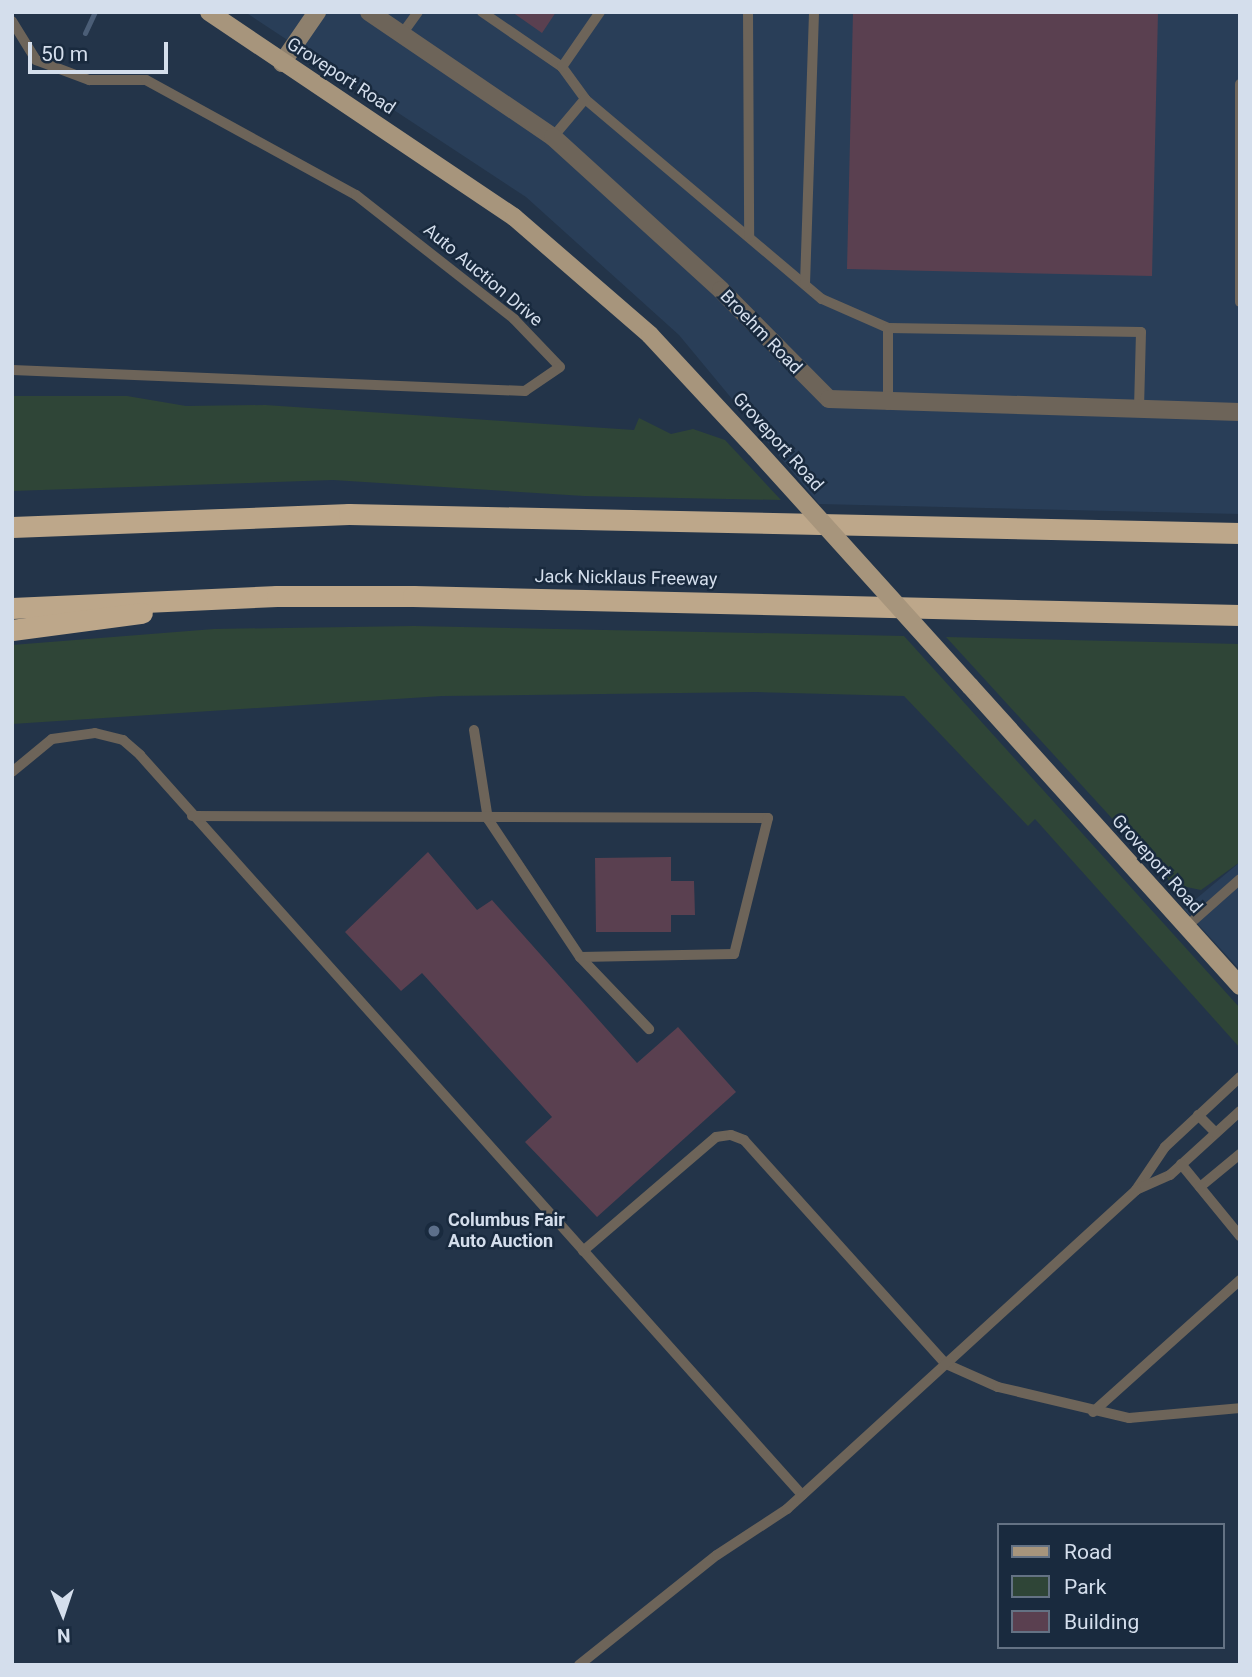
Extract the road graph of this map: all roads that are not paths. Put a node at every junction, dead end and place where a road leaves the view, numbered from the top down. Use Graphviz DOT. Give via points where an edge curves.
graph roads {
  1 [pos="208,12"];
  2 [pos="317,12"];
  3 [pos="369,12"];
  4 [pos="418,12"];
  5 [pos="482,12"];
  6 [pos="600,12"];
  7 [pos="748,12"];
  8 [pos="814,12"];
  9 [pos="12,21"];
  10 [pos="402,34"];
  11 [pos="282,63"];
  12 [pos="562,67"];
  13 [pos="1240,84"];
  14 [pos="585,99"];
  15 [pos="554,137"];
  16 [pos="749,237"];
  17 [pos="805,284"];
  18 [pos="1240,302"];
  19 [pos="888,328"];
  20 [pos="12,370"];
  21 [pos="888,405"];
  22 [pos="1139,410"];
  23 [pos="1240,412"];
  24 [pos="12,527"];
  25 [pos="1240,533"];
  26 [pos="277,596"];
  27 [pos="12,608"];
  28 [pos="1240,615"];
  29 [pos="12,630"];
  30 [pos="474,730"];
  31 [pos="12,772"];
  32 [pos="192,816"];
  33 [pos="488,819"];
  34 [pos="1240,879"];
  35 [pos="1186,927"];
  36 [pos="580,957"];
  37 [pos="1240,986"];
  38 [pos="649,1029"];
  39 [pos="1240,1076"];
  40 [pos="1240,1111"];
  41 [pos="1198,1115"];
  42 [pos="1216,1133"];
  43 [pos="1240,1154"];
  44 [pos="1181,1164"];
  45 [pos="1200,1187"];
  46 [pos="1136,1190"];
  47 [pos="1240,1236"];
  48 [pos="583,1251"];
  49 [pos="1240,1280"];
  50 [pos="946,1364"];
  51 [pos="1240,1408"];
  52 [pos="1093,1412"];
  53 [pos="802,1495"];
  54 [pos="579,1665"];
  1 -- 11 [label="main road, Groveport Road"];
  2 -- 11 [label="street"];
  3 -- 10 [label="street, Broehm Road"];
  4 -- 10 [label="lane"];
  5 -- 12 [label="lane"];
  6 -- 12 [label="lane"];
  7 -- 16 [label="lane"];
  8 -- 17 [label="lane"];
  9 -- 20 [label="lane, Auto Auction Drive" via="36,60 89,80 146,80 356,195 514,319 560,367 525,391"];
  10 -- 15 [label="street, Broehm Road"];
  11 -- 35 [label="main road, Groveport Road, bridge" via="460,180 560,254 657,341"];
  12 -- 14 [label="lane"];
  13 -- 18 [label="lane"];
  14 -- 15 [label="lane"];
  14 -- 16 [label="lane"];
  15 -- 21 [label="street, Broehm Road" via="721,290 818,391 842,402"];
  16 -- 17 [label="lane"];
  17 -- 19 [label="lane" via="822,299"];
  19 -- 21 [label="lane"];
  19 -- 22 [label="lane" via="1140,332"];
  21 -- 22 [label="street, Broehm Road"];
  22 -- 23 [label="street, Broehm Road"];
  24 -- 25 [label="highway" via="349,514"];
  26 -- 27 [label="highway, Jack Nicklaus Freeway"];
  26 -- 28 [label="highway, Jack Nicklaus Freeway"];
  26 -- 29 [label="highway"];
  30 -- 33 [label="lane"];
  31 -- 32 [label="lane" via="52,740 95,733 114,737 140,755"];
  32 -- 33 [label="lane"];
  32 -- 48 [label="lane"];
  33 -- 36 [label="lane"];
  33 -- 36 [label="lane" via="768,818 734,954"];
  34 -- 35 [label="lane"];
  35 -- 37 [label="main road, Groveport Road"];
  36 -- 38 [label="lane"];
  39 -- 41 [label="lane"];
  40 -- 42 [label="lane"];
  41 -- 42 [label="lane"];
  41 -- 46 [label="lane" via="1165,1147"];
  42 -- 44 [label="lane"];
  43 -- 45 [label="lane"];
  44 -- 45 [label="lane"];
  44 -- 46 [label="lane"];
  45 -- 47 [label="lane"];
  46 -- 50 [label="lane"];
  48 -- 50 [label="lane" via="716,1137 731,1135 744,1140"];
  48 -- 53 [label="lane"];
  49 -- 52 [label="lane"];
  50 -- 52 [label="lane" via="998,1387"];
  50 -- 53 [label="lane"];
  51 -- 52 [label="lane" via="1184,1417"];
  53 -- 54 [label="lane"];
}
